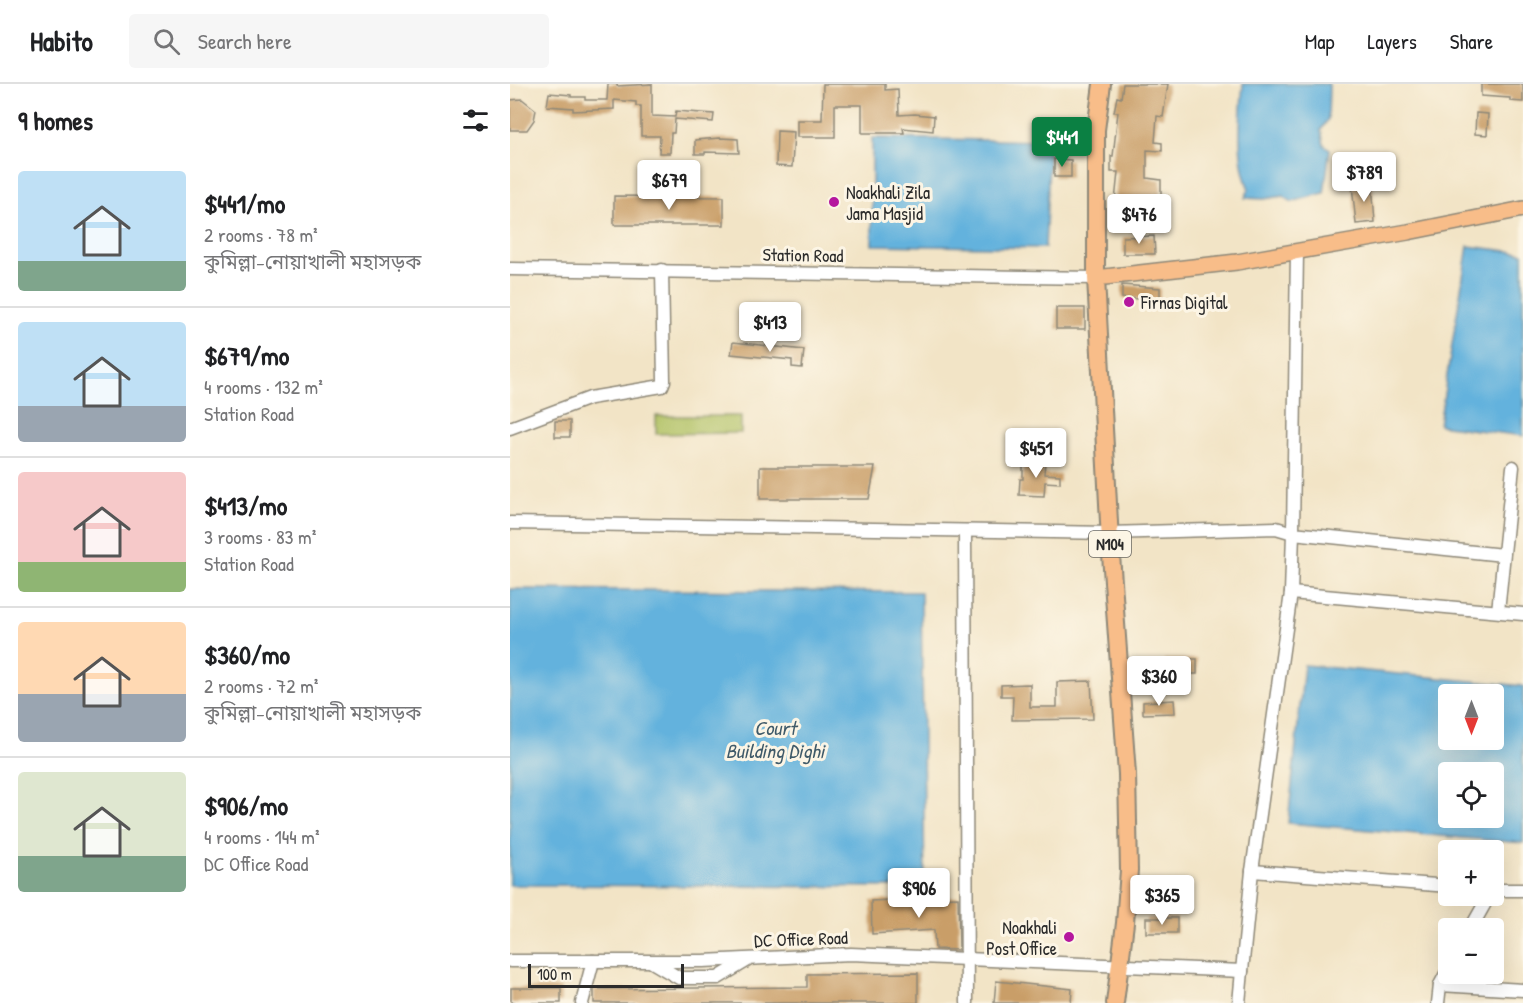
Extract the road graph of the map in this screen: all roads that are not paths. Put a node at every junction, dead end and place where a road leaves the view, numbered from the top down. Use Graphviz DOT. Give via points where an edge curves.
graph roads {
  1 [pos="1102,84"];
  2 [pos="1523,209"];
  3 [pos="1297,251"];
  4 [pos="510,269"];
  5 [pos="662,270"];
  6 [pos="1096,278"];
  7 [pos="510,428"];
  8 [pos="1513,467"];
  9 [pos="510,523"];
  10 [pos="965,531"];
  11 [pos="1110,533"];
  12 [pos="1293,533"];
  13 [pos="1503,556"];
  14 [pos="1291,593"];
  15 [pos="1498,611"];
  16 [pos="1523,614"];
  17 [pos="1252,872"];
  18 [pos="1438,885"];
  19 [pos="1504,890"];
  20 [pos="1523,890"];
  21 [pos="749,959"];
  22 [pos="968,960"];
  23 [pos="510,961"];
  24 [pos="593,961"];
  25 [pos="650,961"];
  26 [pos="1118,966"];
  27 [pos="1242,971"];
  28 [pos="1440,985"];
  29 [pos="1523,990"];
  30 [pos="582,1003"];
  31 [pos="967,1003"];
  32 [pos="1115,1003"];
  33 [pos="1239,1003"];
  34 [pos="1438,1003"];
  1 -- 6 [label="highway, N104" via="1096,130"];
  2 -- 3 [label="main road"];
  3 -- 6 [label="main road"];
  3 -- 12 [label="street"];
  4 -- 5 [label="street, Station Road"];
  5 -- 6 [label="street, Station Road"];
  5 -- 7 [label="street" via="662,386 590,398"];
  6 -- 11 [label="highway, N104"];
  8 -- 13 [label="street"];
  9 -- 10 [label="street"];
  10 -- 11 [label="street"];
  10 -- 22 [label="street"];
  11 -- 12 [label="street" via="1276,528"];
  11 -- 26 [label="highway, N104" via="1129,860"];
  12 -- 13 [label="street"];
  12 -- 14 [label="street"];
  13 -- 15 [label="street"];
  14 -- 15 [label="street"];
  14 -- 17 [label="street"];
  15 -- 16 [label="street"];
  17 -- 18 [label="street"];
  17 -- 27 [label="street"];
  19 -- 20 [label="street"];
  21 -- 22 [label="street, DC Office Road" via="850,954"];
  21 -- 25 [label="street, DC Office Road"];
  21 -- 25 [label="street" via="718,978 679,978"];
  22 -- 26 [label="street, DC Office Road"];
  22 -- 31 [label="street"];
  23 -- 24 [label="street, DC Office Road"];
  24 -- 25 [label="street, DC Office Road"];
  24 -- 30 [label="street"];
  26 -- 27 [label="street, DC Office Road"];
  26 -- 32 [label="highway, N104"];
  27 -- 33 [label="street"];
  28 -- 29 [label="street"];
  28 -- 34 [label="street"];
}
